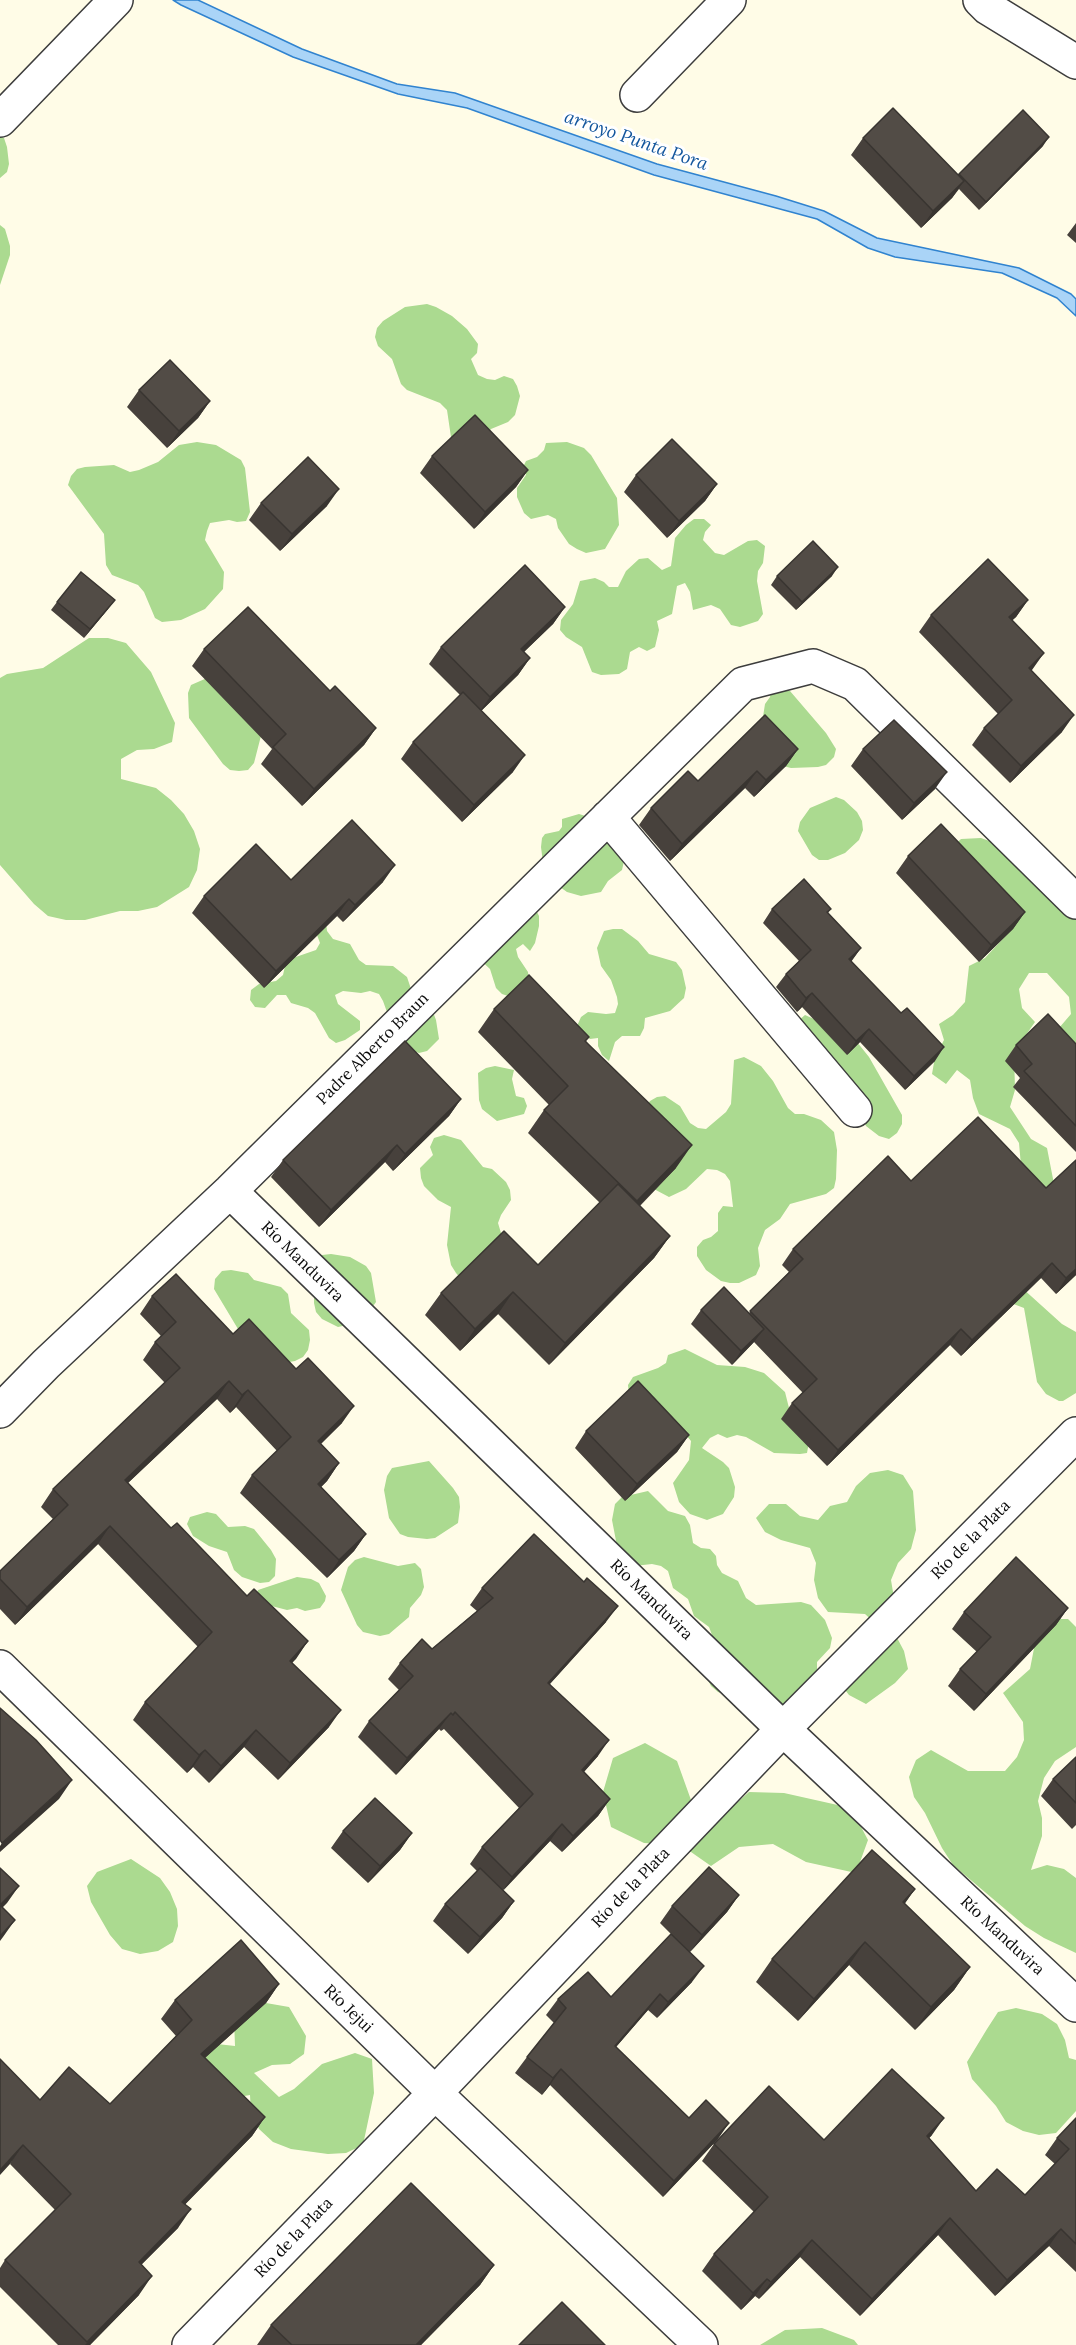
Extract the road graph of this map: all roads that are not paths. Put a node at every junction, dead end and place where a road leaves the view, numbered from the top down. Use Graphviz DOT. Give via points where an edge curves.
graph roads {
  1 [pos="116,0"];
  2 [pos="729,0"];
  3 [pos="988,3"];
  4 [pos="1076,62"];
  5 [pos="637,95"];
  6 [pos="0,120"];
  7 [pos="608,817"];
  8 [pos="1076,902"];
  9 [pos="855,1110"];
  10 [pos="230,1191"];
  11 [pos="0,1412"];
  12 [pos="1076,1434"];
  13 [pos="0,1667"];
  14 [pos="783,1729"];
  15 [pos="1076,2005"];
  16 [pos="435,2093"];
  17 [pos="189,2345"];
  18 [pos="701,2345"];
  1 -- 6 [label="street"];
  2 -- 5 [label="street"];
  3 -- 4 [label="street"];
  7 -- 8 [label="street, Padre Alberto Braun" via="742,684 813,666 855,684"];
  7 -- 9 [label="street"];
  7 -- 10 [label="street, Padre Alberto Braun"];
  10 -- 11 [label="street, Padre Alberto Braun"];
  10 -- 14 [label="street, Río Manduvira"];
  12 -- 14 [label="street, Río de la Plata"];
  13 -- 16 [label="street, Río Jejui"];
  14 -- 15 [label="street, Río Manduvira"];
  14 -- 16 [label="street, Río de la Plata"];
  16 -- 17 [label="street, Río de la Plata"];
  16 -- 18 [label="street, Río Jejui"];
}
